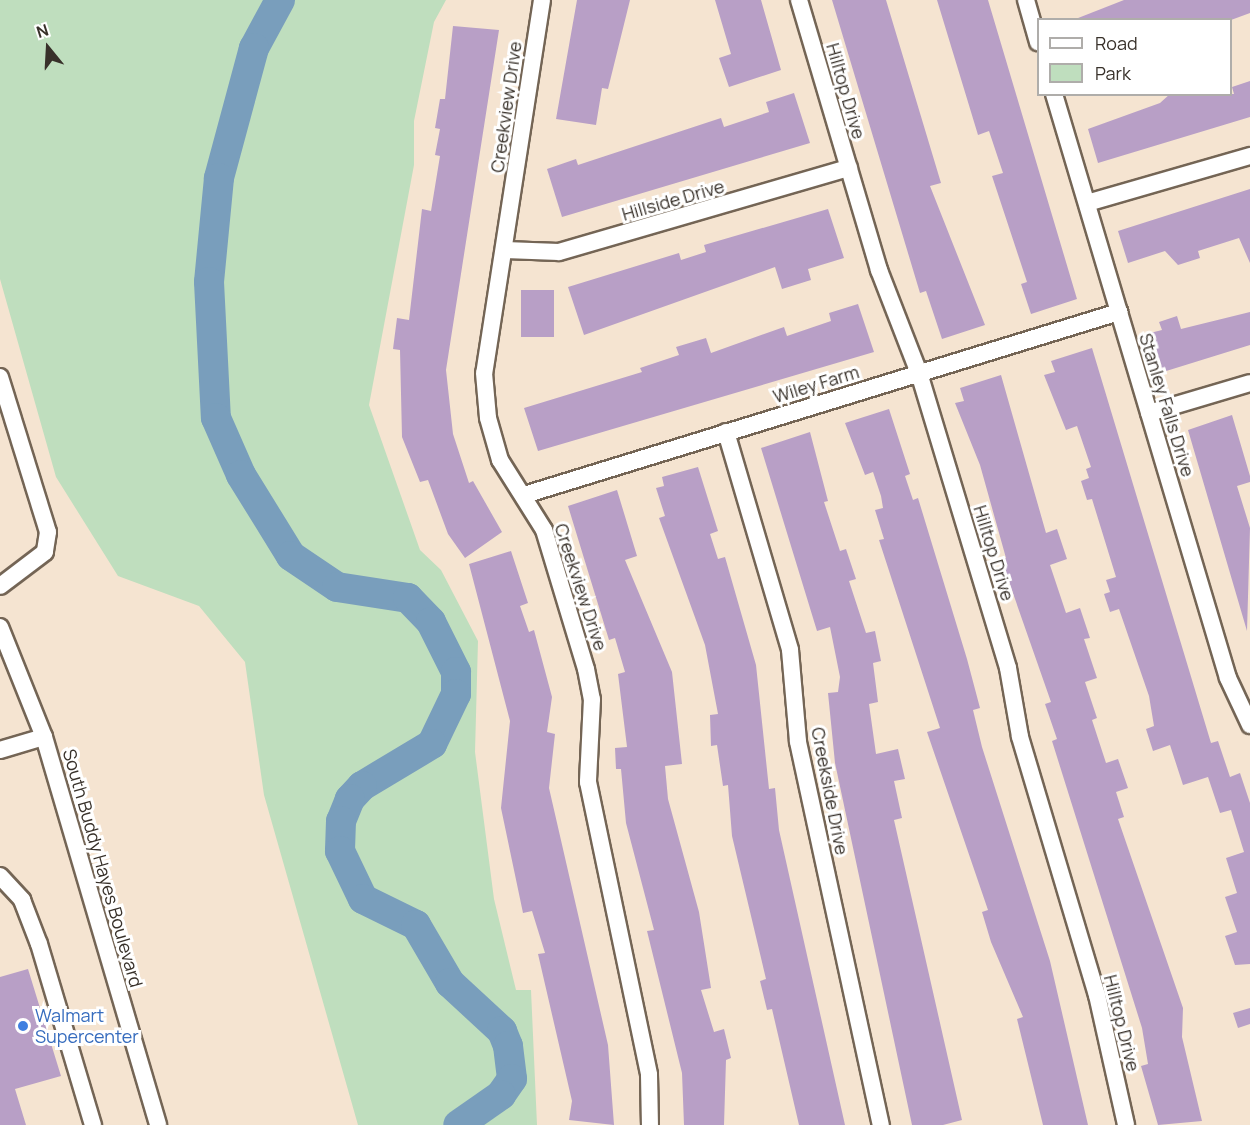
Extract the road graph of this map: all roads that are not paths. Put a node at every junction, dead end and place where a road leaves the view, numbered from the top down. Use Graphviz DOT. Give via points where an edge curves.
graph roads {
  1 [pos="542,0"];
  2 [pos="799,0"];
  3 [pos="1026,0"];
  4 [pos="1037,38"];
  5 [pos="1055,96"];
  6 [pos="1250,156"];
  7 [pos="849,168"];
  8 [pos="1087,203"];
  9 [pos="505,250"];
  10 [pos="1119,312"];
  11 [pos="920,372"];
  12 [pos="0,377"];
  13 [pos="1250,383"];
  14 [pos="1149,412"];
  15 [pos="726,432"];
  16 [pos="524,495"];
  17 [pos="0,586"];
  18 [pos="0,627"];
  19 [pos="1250,725"];
  20 [pos="44,737"];
  21 [pos="0,750"];
  22 [pos="0,876"];
  23 [pos="93,1125"];
  24 [pos="158,1125"];
  25 [pos="650,1125"];
  26 [pos="881,1125"];
  27 [pos="1126,1125"];
  1 -- 9 [label="street, Creekview Drive"];
  2 -- 7 [label="street, Hilltop Drive"];
  3 -- 4 [label="street"];
  5 -- 8 [label="street, Stanley Falls Drive"];
  6 -- 8 [label="street"];
  7 -- 9 [label="street, Hillside Drive" via="559,252"];
  7 -- 11 [label="street, Hilltop Drive" via="879,270"];
  8 -- 10 [label="street, Stanley Falls Drive"];
  9 -- 16 [label="street, Creekview Drive" via="484,373 488,418 500,460"];
  10 -- 11 [label="street, Wiley Farm"];
  10 -- 14 [label="street, Stanley Falls Drive"];
  11 -- 15 [label="street, Wiley Farm"];
  11 -- 27 [label="street, Hilltop Drive" via="1008,668 1020,737 1097,995"];
  12 -- 17 [label="street" via="48,532 45,552"];
  13 -- 14 [label="street"];
  14 -- 19 [label="street, Stanley Falls Drive" via="1228,678"];
  15 -- 16 [label="street, Wiley Farm"];
  15 -- 26 [label="street, Creekside Drive" via="790,650 798,742"];
  16 -- 25 [label="street, Creekview Drive" via="544,530 592,699 588,782 649,1075"];
  18 -- 20 [label="street, South Buddy Hayes Boulevard"];
  20 -- 21 [label="street"];
  20 -- 24 [label="street, South Buddy Hayes Boulevard"];
  22 -- 23 [label="street" via="22,900 39,944"];
}
